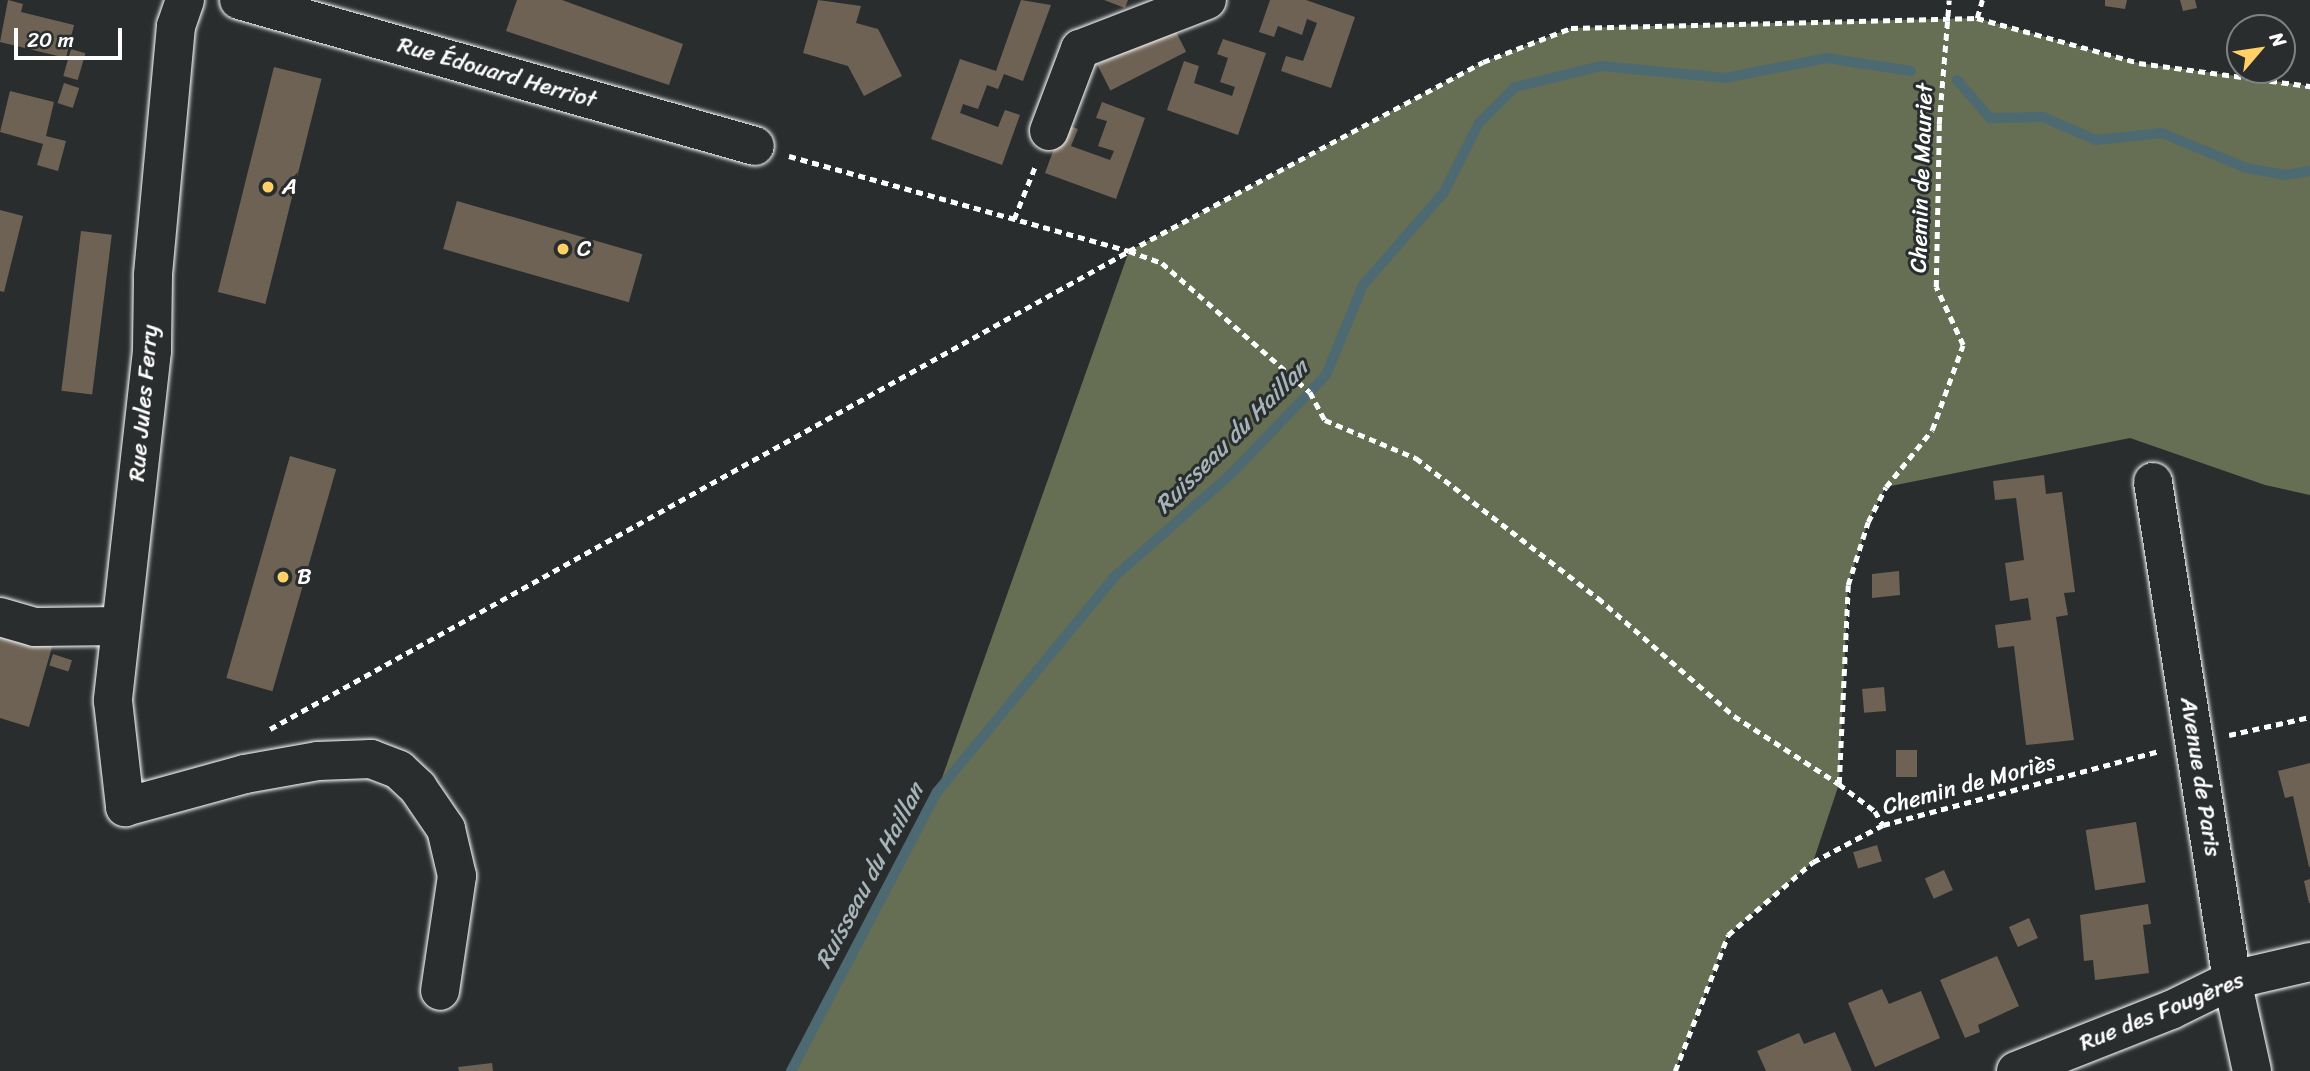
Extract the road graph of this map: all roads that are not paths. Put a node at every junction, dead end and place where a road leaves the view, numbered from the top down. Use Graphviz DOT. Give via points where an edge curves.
graph roads {
  1 [pos="185,0"];
  2 [pos="239,0"];
  3 [pos="1207,0"];
  4 [pos="1049,131"];
  5 [pos="755,146"];
  6 [pos="2152,482"];
  7 [pos="0,617"];
  8 [pos="121,626"];
  9 [pos="2310,962"];
  10 [pos="2232,980"];
  11 [pos="440,991"];
  12 [pos="2016,1071"];
  13 [pos="2252,1071"];
  1 -- 8 [label="street, Rue Jules Ferry" via="175,40 152,275 152,351"];
  2 -- 5 [label="street, Rue Édouard Herriot"];
  3 -- 4 [label="street" via="1080,49"];
  6 -- 10 [label="street, Avenue de Paris"];
  7 -- 8 [label="street" via="35,627"];
  8 -- 11 [label="street, Rue Jules Ferry" via="113,701 125,807 245,774 318,761 371,759 399,770 418,788 446,829 457,876"];
  9 -- 10 [label="street, Rue des Fougères"];
  10 -- 12 [label="street, Rue des Fougères" via="2171,1010"];
  10 -- 13 [label="street, Avenue de Paris"];
}
